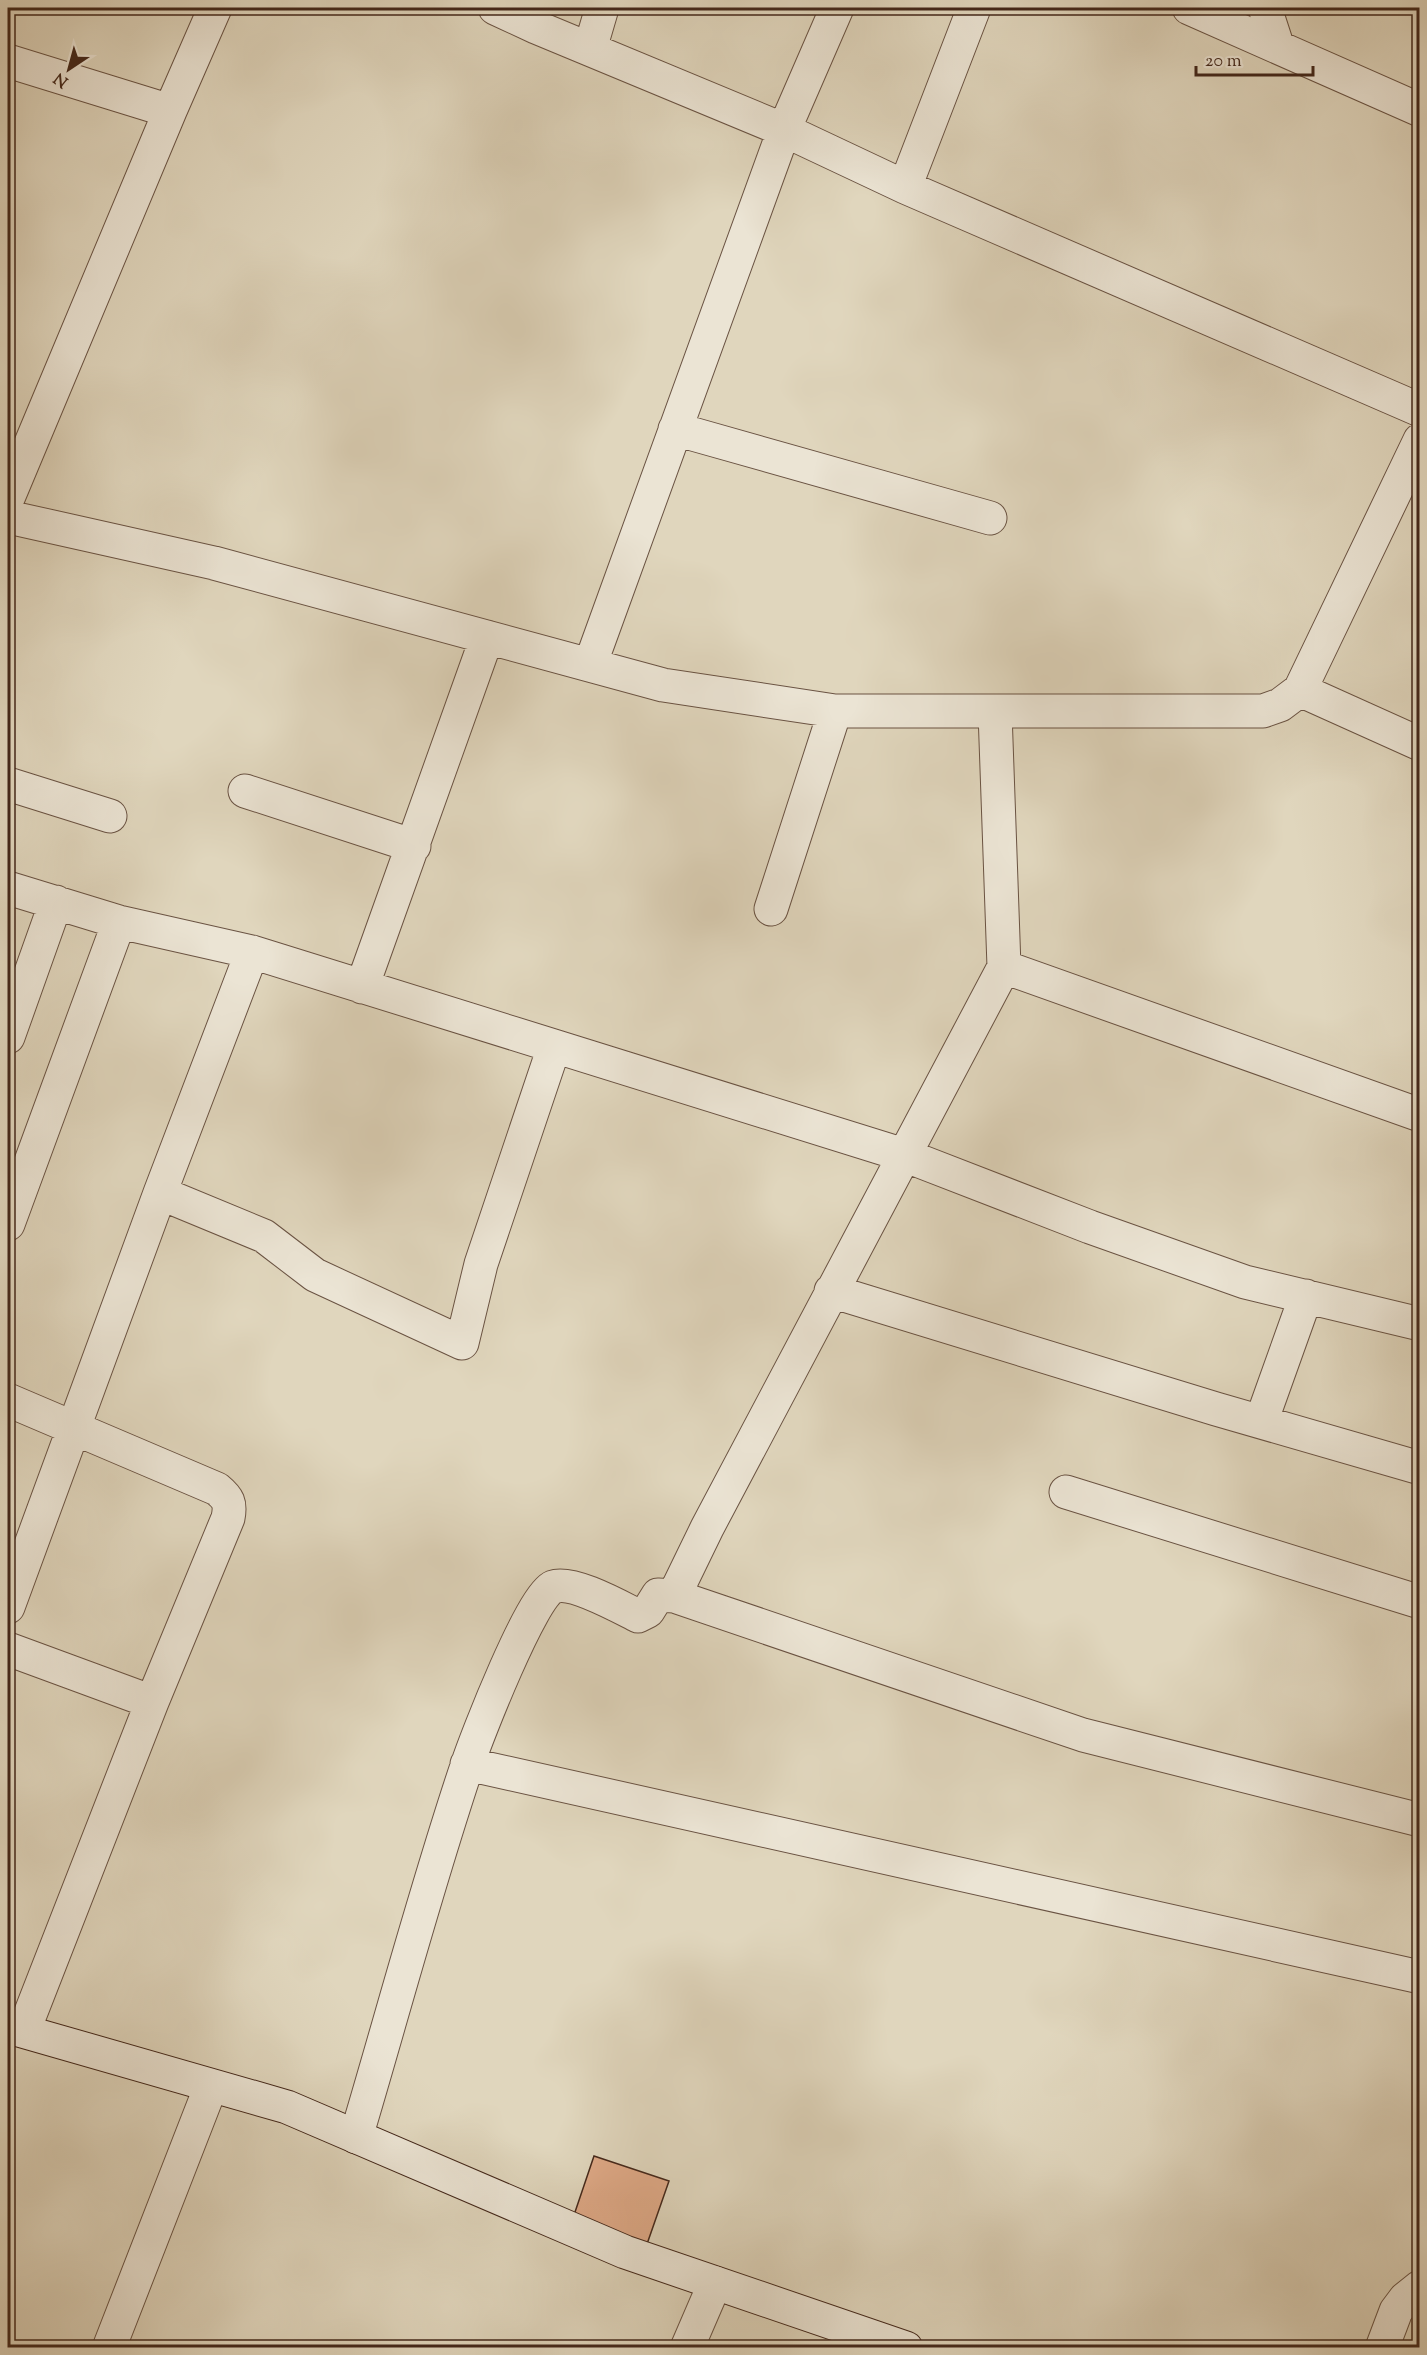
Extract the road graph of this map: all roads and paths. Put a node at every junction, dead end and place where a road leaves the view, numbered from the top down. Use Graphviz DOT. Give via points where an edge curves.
graph roads {
  1 [pos="215,8"];
  2 [pos="495,8"];
  3 [pos="603,8"];
  4 [pos="837,8"];
  5 [pos="974,8"];
  6 [pos="1189,8"];
  7 [pos="1265,8"];
  8 [pos="1277,45"];
  9 [pos="590,49"];
  10 [pos="8,61"];
  11 [pos="1419,110"];
  12 [pos="170,111"];
  13 [pos="784,130"];
  14 [pos="905,187"];
  15 [pos="1419,410"];
  16 [pos="675,429"];
  17 [pos="1419,440"];
  18 [pos="8,498"];
  19 [pos="8,517"];
  20 [pos="990,518"];
  21 [pos="487,637"];
  22 [pos="590,664"];
  23 [pos="1300,690"];
  24 [pos="835,711"];
  25 [pos="995,712"];
  26 [pos="1419,744"];
  27 [pos="8,784"];
  28 [pos="245,791"];
  29 [pos="110,816"];
  30 [pos="414,846"];
  31 [pos="8,888"];
  32 [pos="56,902"];
  33 [pos="771,909"];
  34 [pos="119,922"];
  35 [pos="252,952"];
  36 [pos="1004,967"];
  37 [pos="362,987"];
  38 [pos="8,1037"];
  39 [pos="554,1047"];
  40 [pos="1419,1115"];
  41 [pos="904,1155"];
  42 [pos="160,1193"];
  43 [pos="8,1224"];
  44 [pos="831,1291"];
  45 [pos="1306,1296"];
  46 [pos="1419,1324"];
  47 [pos="8,1400"];
  48 [pos="1261,1422"];
  49 [pos="75,1428"];
  50 [pos="1419,1468"];
  51 [pos="1066,1492"];
  52 [pos="674,1596"];
  53 [pos="1419,1602"];
  54 [pos="8,1607"];
  55 [pos="8,1649"];
  56 [pos="152,1702"];
  57 [pos="467,1764"];
  58 [pos="1419,1820"];
  59 [pos="1419,1977"];
  60 [pos="16,2029"];
  61 [pos="211,2086"];
  62 [pos="356,2137"];
  63 [pos="715,2283"];
  64 [pos="1419,2289"];
  65 [pos="109,2348"];
  66 [pos="687,2348"];
  67 [pos="906,2348"];
  68 [pos="1382,2348"];
  1 -- 12 [label="street"];
  2 -- 9 [label="street"];
  3 -- 9 [label="street"];
  4 -- 13 [label="street"];
  5 -- 14 [label="street"];
  6 -- 8 [label="street"];
  7 -- 8 [label="street"];
  8 -- 11 [label="street"];
  9 -- 13 [label="street"];
  10 -- 12 [label="street"];
  12 -- 18 [label="street"];
  13 -- 14 [label="street"];
  13 -- 16 [label="street"];
  14 -- 15 [label="street"];
  16 -- 20 [label="street"];
  16 -- 22 [label="street"];
  17 -- 23 [label="street"];
  19 -- 21 [label="street" via="214,563"];
  21 -- 22 [label="street"];
  21 -- 30 [label="street"];
  22 -- 24 [label="street" via="663,685"];
  23 -- 25 [label="street" via="1280,705 1263,711"];
  23 -- 26 [label="street"];
  24 -- 25 [label="street"];
  24 -- 33 [label="street"];
  25 -- 36 [label="street"];
  27 -- 29 [label="street"];
  28 -- 30 [label="street"];
  30 -- 37 [label="street"];
  31 -- 32 [label="street"];
  32 -- 34 [label="street"];
  32 -- 38 [label="street"];
  34 -- 35 [label="street"];
  34 -- 43 [label="street"];
  35 -- 37 [label="street"];
  35 -- 42 [label="street"];
  36 -- 40 [label="street"];
  36 -- 41 [label="street"];
  37 -- 39 [label="street"];
  39 -- 41 [label="street"];
  39 -- 42 [label="street" via="481,1264 462,1343 315,1275 264,1236"];
  41 -- 44 [label="street"];
  41 -- 45 [label="street" via="1167,1255 1245,1282"];
  42 -- 49 [label="street"];
  44 -- 48 [label="street"];
  44 -- 52 [label="street"];
  45 -- 46 [label="street"];
  45 -- 48 [label="street"];
  47 -- 49 [label="street"];
  48 -- 50 [label="street"];
  49 -- 54 [label="street"];
  49 -- 56 [label="street" via="217,1489 228,1498 228,1518"];
  51 -- 53 [label="street"];
  52 -- 57 [label="street" via="658,1595 648,1611 638,1616 565,1585 552,1587 525,1624"];
  52 -- 58 [label="street" via="1083,1735"];
  55 -- 56 [label="street"];
  56 -- 60 [label="street"];
  57 -- 59 [label="street"];
  57 -- 62 [label="street"];
  60 -- 61 [label="street"];
  61 -- 62 [label="street" via="287,2107"];
  61 -- 65 [label="street"];
  62 -- 63 [label="street" via="625,2252"];
  63 -- 66 [label="street"];
  63 -- 67 [label="street"];
  64 -- 68 [label="street" via="1396,2311"];
}
